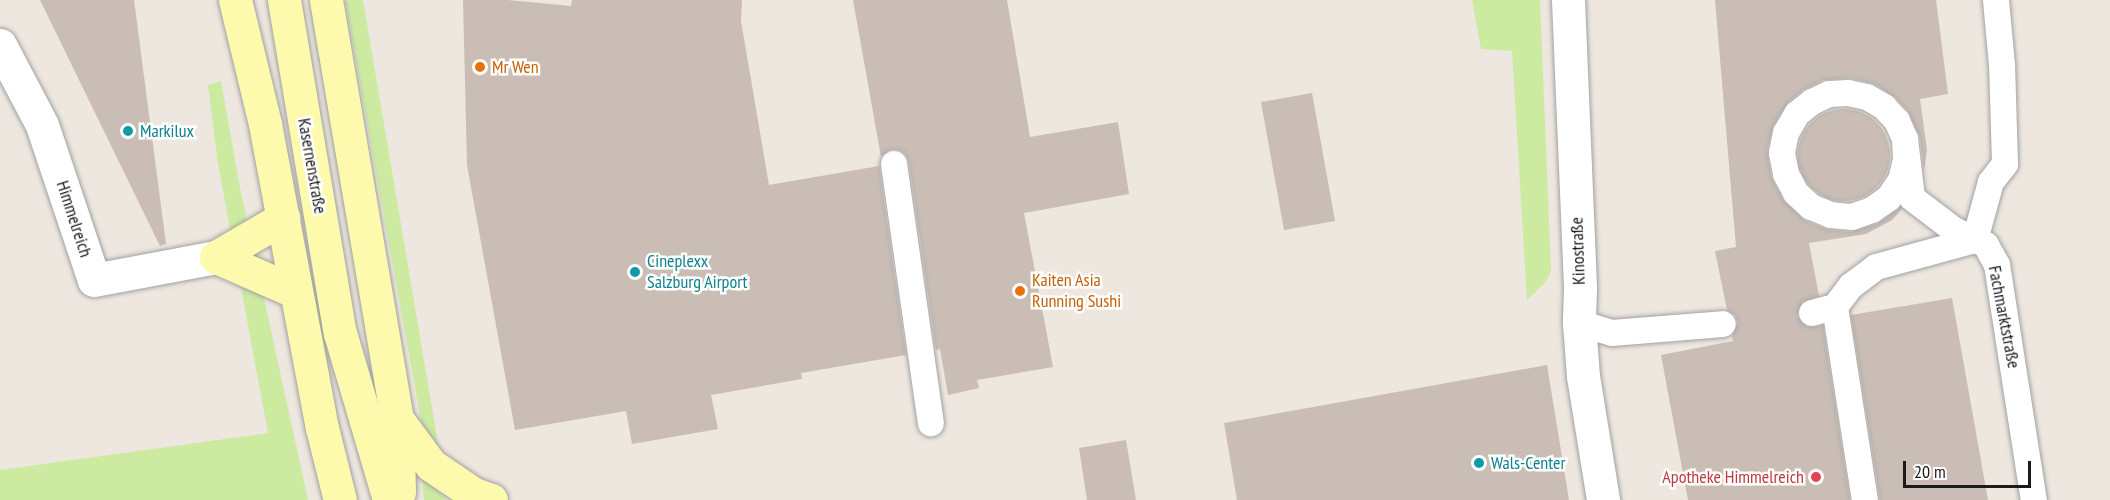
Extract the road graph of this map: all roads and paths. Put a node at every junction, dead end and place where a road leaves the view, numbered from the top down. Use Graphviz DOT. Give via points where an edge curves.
graph roads {
  1 [pos="235,0"];
  2 [pos="284,0"];
  3 [pos="326,0"];
  4 [pos="1568,0"];
  5 [pos="1996,0"];
  6 [pos="0,45"];
  7 [pos="1905,139"];
  8 [pos="894,164"];
  9 [pos="283,219"];
  10 [pos="1975,240"];
  11 [pos="216,257"];
  12 [pos="296,292"];
  13 [pos="1579,322"];
  14 [pos="1723,324"];
  15 [pos="340,333"];
  16 [pos="397,419"];
  17 [pos="931,423"];
  18 [pos="340,500"];
  19 [pos="348,500"];
  20 [pos="389,500"];
  21 [pos="399,500"];
  22 [pos="491,500"];
  23 [pos="1603,500"];
  24 [pos="1865,500"];
  25 [pos="2034,500"];
  1 -- 9 [label="main road"];
  2 -- 15 [label="main road, Kasernenstraße"];
  3 -- 16 [label="main road"];
  4 -- 13 [label="street, Kinostraße"];
  5 -- 10 [label="lane" via="2005,164 1991,182"];
  6 -- 11 [label="street, Himmelreich" via="42,125 94,280"];
  7 -- 7 [label="lane" via="1884,107 1868,97 1829,94 1797,114 1786,133 1782,153 1786,174 1796,193 1811,207 1831,215 1852,217 1889,198 1901,180 1906,160"];
  7 -- 10 [label="lane, Fachmarktstraße" via="1912,198 1954,230"];
  8 -- 17 [label="lane"];
  9 -- 11 [label="main road"];
  9 -- 12 [label="main road"];
  10 -- 24 [label="lane" via="1876,267 1824,310"];
  10 -- 25 [label="lane, Fachmarktstraße" via="1986,245 1997,265"];
  11 -- 12 [label="main road"];
  12 -- 18 [label="main road"];
  13 -- 14 [label="lane" via="1612,333"];
  13 -- 23 [label="street, Kinostraße" via="1583,376"];
  15 -- 19 [label="main road, Kasernenstraße"];
  15 -- 20 [label="main road, Kasernenstraße"];
  16 -- 21 [label="main road"];
  16 -- 22 [label="main road" via="431,465 474,494"];
}
